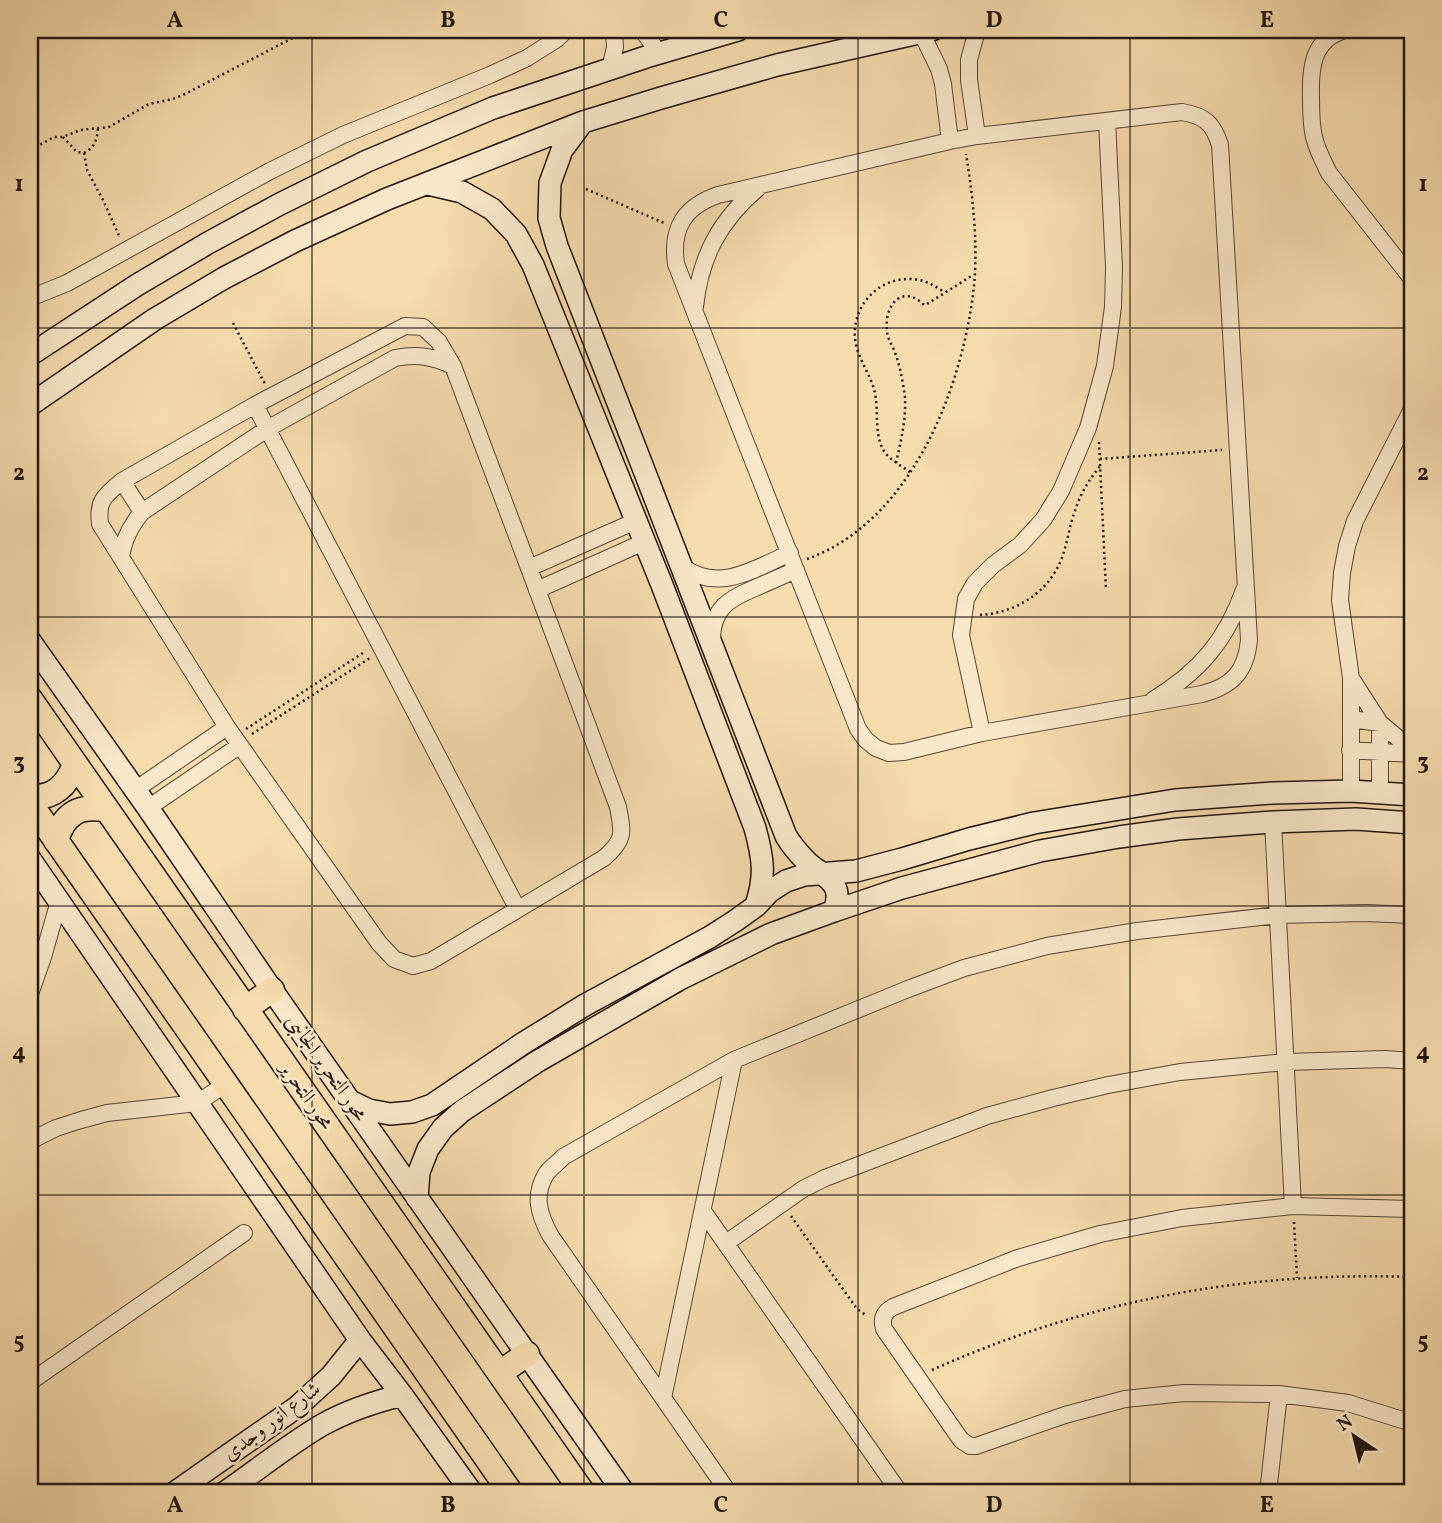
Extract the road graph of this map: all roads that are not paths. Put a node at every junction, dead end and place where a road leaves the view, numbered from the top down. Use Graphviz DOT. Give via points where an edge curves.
graph roads {
  1 [pos="566,30"];
  2 [pos="614,30"];
  3 [pos="642,30"];
  4 [pos="738,30"];
  5 [pos="925,30"];
  6 [pos="977,30"];
  7 [pos="1345,30"];
  8 [pos="659,53"];
  9 [pos="610,69"];
  10 [pos="974,112"];
  11 [pos="947,116"];
  12 [pos="1107,121"];
  13 [pos="583,122"];
  14 [pos="963,139"];
  15 [pos="428,184"];
  16 [pos="760,186"];
  17 [pos="1412,279"];
  18 [pos="30,298"];
  19 [pos="695,313"];
  20 [pos="384,337"];
  21 [pos="30,355"];
  22 [pos="395,358"];
  23 [pos="453,366"];
  24 [pos="30,405"];
  25 [pos="254,405"];
  26 [pos="1412,408"];
  27 [pos="267,429"];
  28 [pos="122,481"];
  29 [pos="142,513"];
  30 [pos="636,521"];
  31 [pos="644,542"];
  32 [pos="121,557"];
  33 [pos="793,563"];
  34 [pos="683,567"];
  35 [pos="529,568"];
  36 [pos="1246,584"];
  37 [pos="537,590"];
  38 [pos="30,641"];
  39 [pos="712,643"];
  40 [pos="1351,678"];
  41 [pos="30,699"];
  42 [pos="1145,704"];
  43 [pos="1351,719"];
  44 [pos="1380,723"];
  45 [pos="982,733"];
  46 [pos="234,738"];
  47 [pos="1350,750"];
  48 [pos="1380,752"];
  49 [pos="1412,752"];
  50 [pos="75,764"];
  51 [pos="135,790"];
  52 [pos="1351,791"];
  53 [pos="1380,792"];
  54 [pos="1412,795"];
  55 [pos="30,796"];
  56 [pos="30,803"];
  57 [pos="148,808"];
  58 [pos="107,810"];
  59 [pos="1273,822"];
  60 [pos="1412,823"];
  61 [pos="56,841"];
  62 [pos="30,859"];
  63 [pos="824,874"];
  64 [pos="59,901"];
  65 [pos="756,906"];
  66 [pos="517,908"];
  67 [pos="834,911"];
  68 [pos="1278,915"];
  69 [pos="1412,915"];
  70 [pos="771,934"];
  71 [pos="272,990"];
  72 [pos="30,994"];
  73 [pos="245,1009"];
  74 [pos="734,1060"];
  75 [pos="1412,1061"];
  76 [pos="1286,1062"];
  77 [pos="226,1084"];
  78 [pos="449,1092"];
  79 [pos="350,1101"];
  80 [pos="197,1103"];
  81 [pos="462,1111"];
  82 [pos="30,1141"];
  83 [pos="417,1198"];
  84 [pos="1293,1206"];
  85 [pos="1412,1209"];
  86 [pos="703,1210"];
  87 [pos="244,1233"];
  88 [pos="726,1243"];
  89 [pos="360,1339"];
  90 [pos="527,1354"];
  91 [pos="500,1373"];
  92 [pos="32,1377"];
  93 [pos="1279,1394"];
  94 [pos="402,1395"];
  95 [pos="663,1398"];
  96 [pos="1412,1423"];
  97 [pos="174,1493"];
  98 [pos="224,1493"];
  99 [pos="471,1493"];
  100 [pos="511,1493"];
  101 [pos="583,1493"];
  102 [pos="624,1493"];
  103 [pos="729,1493"];
  104 [pos="900,1493"];
  105 [pos="1268,1493"];
  1 -- 18 [label="street" via="527,58 343,135"];
  2 -- 9 [label="street"];
  3 -- 8 [label="street"];
  4 -- 8 [label="street"];
  5 -- 11 [label="street" via="939,69"];
  5 -- 13 [label="street" via="777,65"];
  6 -- 10 [label="street" via="969,60"];
  7 -- 17 [label="street" via="1327,39 1312,64 1314,136 1329,173"];
  8 -- 9 [label="street"];
  9 -- 21 [label="street" via="493,108 367,161 208,243"];
  10 -- 11 [label="street"];
  10 -- 14 [label="street"];
  11 -- 14 [label="street"];
  12 -- 14 [label="street"];
  12 -- 36 [label="street" via="1196,114 1208,121 1220,145"];
  12 -- 45 [label="street" via="1113,307 1098,395 1076,460 1043,520 975,583 966,599 961,635"];
  13 -- 15 [label="street"];
  13 -- 34 [label="street" via="562,150 550,183 549,218"];
  14 -- 16 [label="street"];
  15 -- 24 [label="street" via="387,199 224,278"];
  15 -- 30 [label="street" via="462,192 492,209 516,234 533,265"];
  16 -- 19 [label="street" via="730,215 708,251"];
  16 -- 19 [label="street" via="704,200 682,220 674,249 676,264"];
  19 -- 33 [label="street"];
  20 -- 22 [label="street"];
  20 -- 23 [label="street" via="405,326 423,327 439,342"];
  20 -- 25 [label="street"];
  22 -- 23 [label="street" via="425,356"];
  22 -- 27 [label="street"];
  23 -- 35 [label="street"];
  25 -- 27 [label="street"];
  25 -- 28 [label="street"];
  26 -- 40 [label="street" via="1355,521 1347,547 1340,600"];
  27 -- 29 [label="street"];
  27 -- 66 [label="street"];
  28 -- 29 [label="street"];
  28 -- 32 [label="street" via="105,495 98,510 100,524"];
  29 -- 32 [label="street" via="131,525"];
  30 -- 31 [label="street"];
  30 -- 35 [label="street"];
  31 -- 37 [label="street"];
  31 -- 65 [label="street" via="755,828 764,870"];
  32 -- 46 [label="street"];
  33 -- 34 [label="street" via="719,579 700,577"];
  33 -- 39 [label="street" via="728,601 715,620"];
  33 -- 45 [label="street" via="866,740 889,753"];
  34 -- 39 [label="street"];
  35 -- 37 [label="street"];
  36 -- 42 [label="street" via="1228,628 1208,655 1184,679"];
  36 -- 42 [label="street" via="1247,655 1231,682 1218,690"];
  37 -- 66 [label="street" via="618,807 622,829 617,848 604,859"];
  38 -- 51 [label="street, محور التحرير الجانبى"];
  39 -- 63 [label="street" via="786,836 808,863"];
  40 -- 43 [label="street"];
  40 -- 44 [label="street"];
  41 -- 50 [label="main road, محور التحرير"];
  42 -- 45 [label="street"];
  43 -- 44 [label="street"];
  43 -- 47 [label="street"];
  44 -- 48 [label="street"];
  44 -- 49 [label="street"];
  46 -- 51 [label="street"];
  46 -- 57 [label="street"];
  46 -- 66 [label="street" via="394,959 413,966 431,961"];
  47 -- 48 [label="street"];
  47 -- 52 [label="street"];
  48 -- 49 [label="street"];
  48 -- 53 [label="street"];
  50 -- 55 [label="main road" via="57,791"];
  50 -- 58 [label="main road, محور التحرير"];
  51 -- 57 [label="street, محور التحرير الجانبى"];
  52 -- 53 [label="street"];
  52 -- 63 [label="street" via="1175,800 1114,809 1034,823 866,869"];
  53 -- 54 [label="street"];
  56 -- 61 [label="main road"];
  57 -- 71 [label="street, محور التحرير الجانبى"];
  58 -- 61 [label="main road" via="95,807 73,813"];
  58 -- 73 [label="main road, محور التحرير"];
  59 -- 60 [label="street" via="1356,819"];
  59 -- 67 [label="street" via="1178,829 1040,851"];
  59 -- 68 [label="street"];
  61 -- 77 [label="main road"];
  62 -- 64 [label="street"];
  63 -- 65 [label="street" via="786,881"];
  63 -- 67 [label="street" via="838,894"];
  64 -- 72 [label="street"];
  64 -- 80 [label="street"];
  65 -- 70 [label="street" via="755,920"];
  65 -- 78 [label="street" via="710,937 575,1011"];
  67 -- 70 [label="street"];
  68 -- 69 [label="street"];
  68 -- 74 [label="street" via="1047,946 964,968"];
  68 -- 76 [label="street"];
  70 -- 81 [label="street" via="680,979 538,1060"];
  71 -- 73 [label="main road"];
  71 -- 79 [label="street, محور التحرير الجانبى"];
  73 -- 91 [label="main road, محور التحرير"];
  74 -- 86 [label="street"];
  74 -- 95 [label="street" via="563,1157 547,1173 539,1194 540,1215 550,1235"];
  75 -- 76 [label="street"];
  76 -- 84 [label="street"];
  76 -- 88 [label="street" via="1180,1072 1108,1085 987,1116 803,1189"];
  77 -- 80 [label="street"];
  77 -- 100 [label="main road"];
  78 -- 79 [label="street" via="412,1112 390,1114"];
  78 -- 81 [label="street"];
  79 -- 83 [label="street, محور التحرير الجانبى"];
  80 -- 82 [label="street" via="107,1113"];
  80 -- 89 [label="street"];
  81 -- 83 [label="street" via="428,1149 419,1172"];
  83 -- 90 [label="street, محور التحرير الجانبى"];
  84 -- 85 [label="street"];
  84 -- 93 [label="street" via="1182,1218 1100,1234 1018,1258 893,1307 883,1324 961,1440 971,1446 1125,1399 1184,1393"];
  86 -- 88 [label="street"];
  86 -- 95 [label="street"];
  87 -- 92 [label="street"];
  88 -- 104 [label="street"];
  89 -- 94 [label="street"];
  89 -- 97 [label="street, شارع انور وجدى" via="331,1376 297,1408"];
  90 -- 91 [label="main road"];
  90 -- 102 [label="street, محور التحرير الجانبى"];
  91 -- 101 [label="main road, محور التحرير"];
  93 -- 96 [label="street" via="1348,1403"];
  93 -- 105 [label="street"];
  94 -- 98 [label="street, شارع انور وجدى" via="322,1425"];
  94 -- 99 [label="street"];
  95 -- 103 [label="street"];
}
